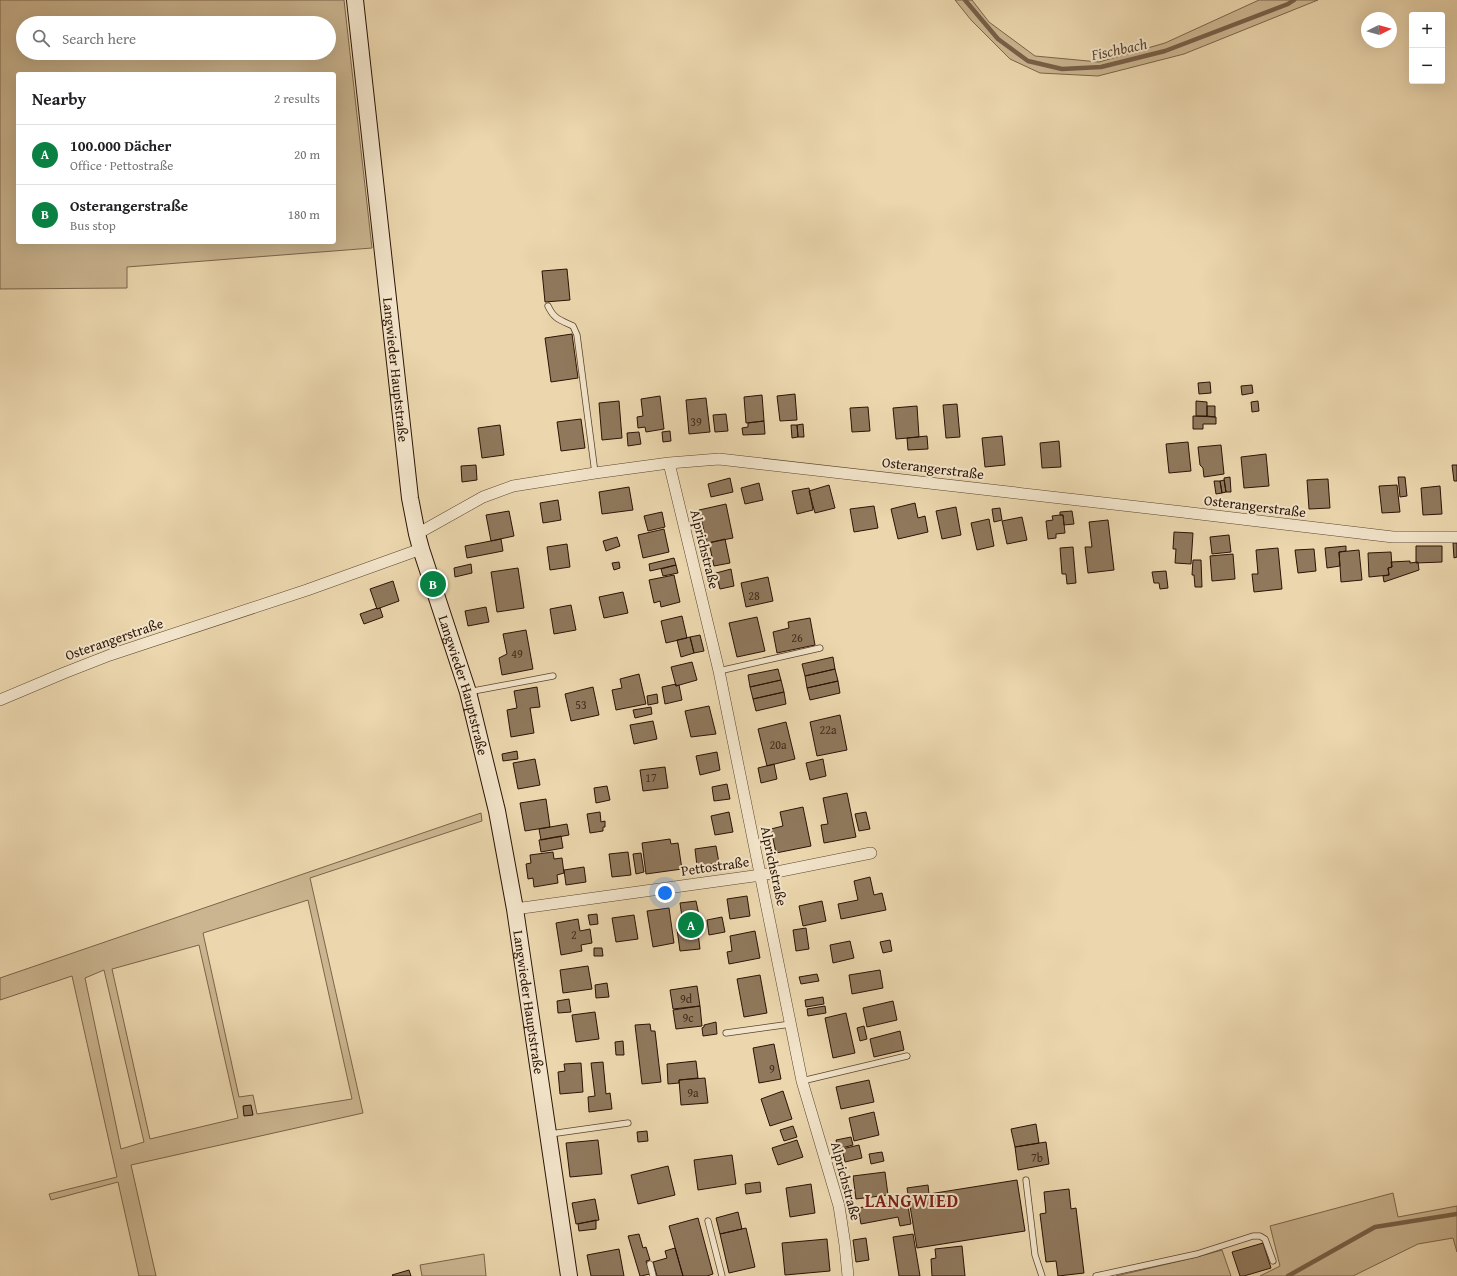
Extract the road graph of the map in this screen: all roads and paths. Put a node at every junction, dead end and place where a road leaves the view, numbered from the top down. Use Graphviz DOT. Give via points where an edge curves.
graph roads {
  1 [pos="355,0"];
  2 [pos="548,306"];
  3 [pos="669,463"];
  4 [pos="595,473"];
  5 [pos="417,534"];
  6 [pos="1457,537"];
  7 [pos="421,549"];
  8 [pos="820,648"];
  9 [pos="719,671"];
  10 [pos="553,676"];
  11 [pos="468,692"];
  12 [pos="0,700"];
  13 [pos="871,853"];
  14 [pos="761,875"];
  15 [pos="515,909"];
  16 [pos="791,1024"];
  17 [pos="726,1033"];
  18 [pos="907,1056"];
  19 [pos="802,1081"];
  20 [pos="628,1123"];
  21 [pos="548,1134"];
  22 [pos="1026,1180"];
  23 [pos="708,1221"];
  24 [pos="1273,1261"];
  25 [pos="650,1264"];
  26 [pos="569,1276"];
  27 [pos="653,1276"];
  28 [pos="722,1276"];
  29 [pos="848,1276"];
  30 [pos="1042,1276"];
  31 [pos="1096,1276"];
  1 -- 5 [label="street, Langwieder Hauptstraße" via="410,498"];
  2 -- 4 [label="lane" via="552,314 573,326 577,334"];
  3 -- 4 [label="street, Osterangerstraße"];
  3 -- 6 [label="street, Osterangerstraße" via="736,460 1378,536"];
  3 -- 9 [label="street, Alprichstraße"];
  4 -- 5 [label="street, Osterangerstraße" via="513,486 483,497"];
  5 -- 7 [label="street, Langwieder Hauptstraße"];
  7 -- 11 [label="street, Langwieder Hauptstraße"];
  7 -- 12 [label="street, Osterangerstraße" via="307,590 110,655"];
  8 -- 9 [label="lane"];
  9 -- 14 [label="street, Alprichstraße"];
  10 -- 11 [label="lane"];
  11 -- 15 [label="street, Langwieder Hauptstraße" via="497,811"];
  13 -- 14 [label="street, Pettostraße"];
  14 -- 15 [label="street, Pettostraße"];
  14 -- 16 [label="street, Alprichstraße"];
  15 -- 21 [label="street, Langwieder Hauptstraße"];
  16 -- 17 [label="lane"];
  16 -- 19 [label="street, Alprichstraße"];
  18 -- 19 [label="lane"];
  19 -- 29 [label="street, Alprichstraße" via="839,1206"];
  20 -- 21 [label="lane"];
  21 -- 26 [label="street, Langwieder Hauptstraße"];
  22 -- 30 [label="lane" via="1035,1255"];
  23 -- 28 [label="lane"];
  24 -- 31 [label="lane" via="1265,1239 1254,1236 1197,1254"];
  25 -- 27 [label="lane"];
}
